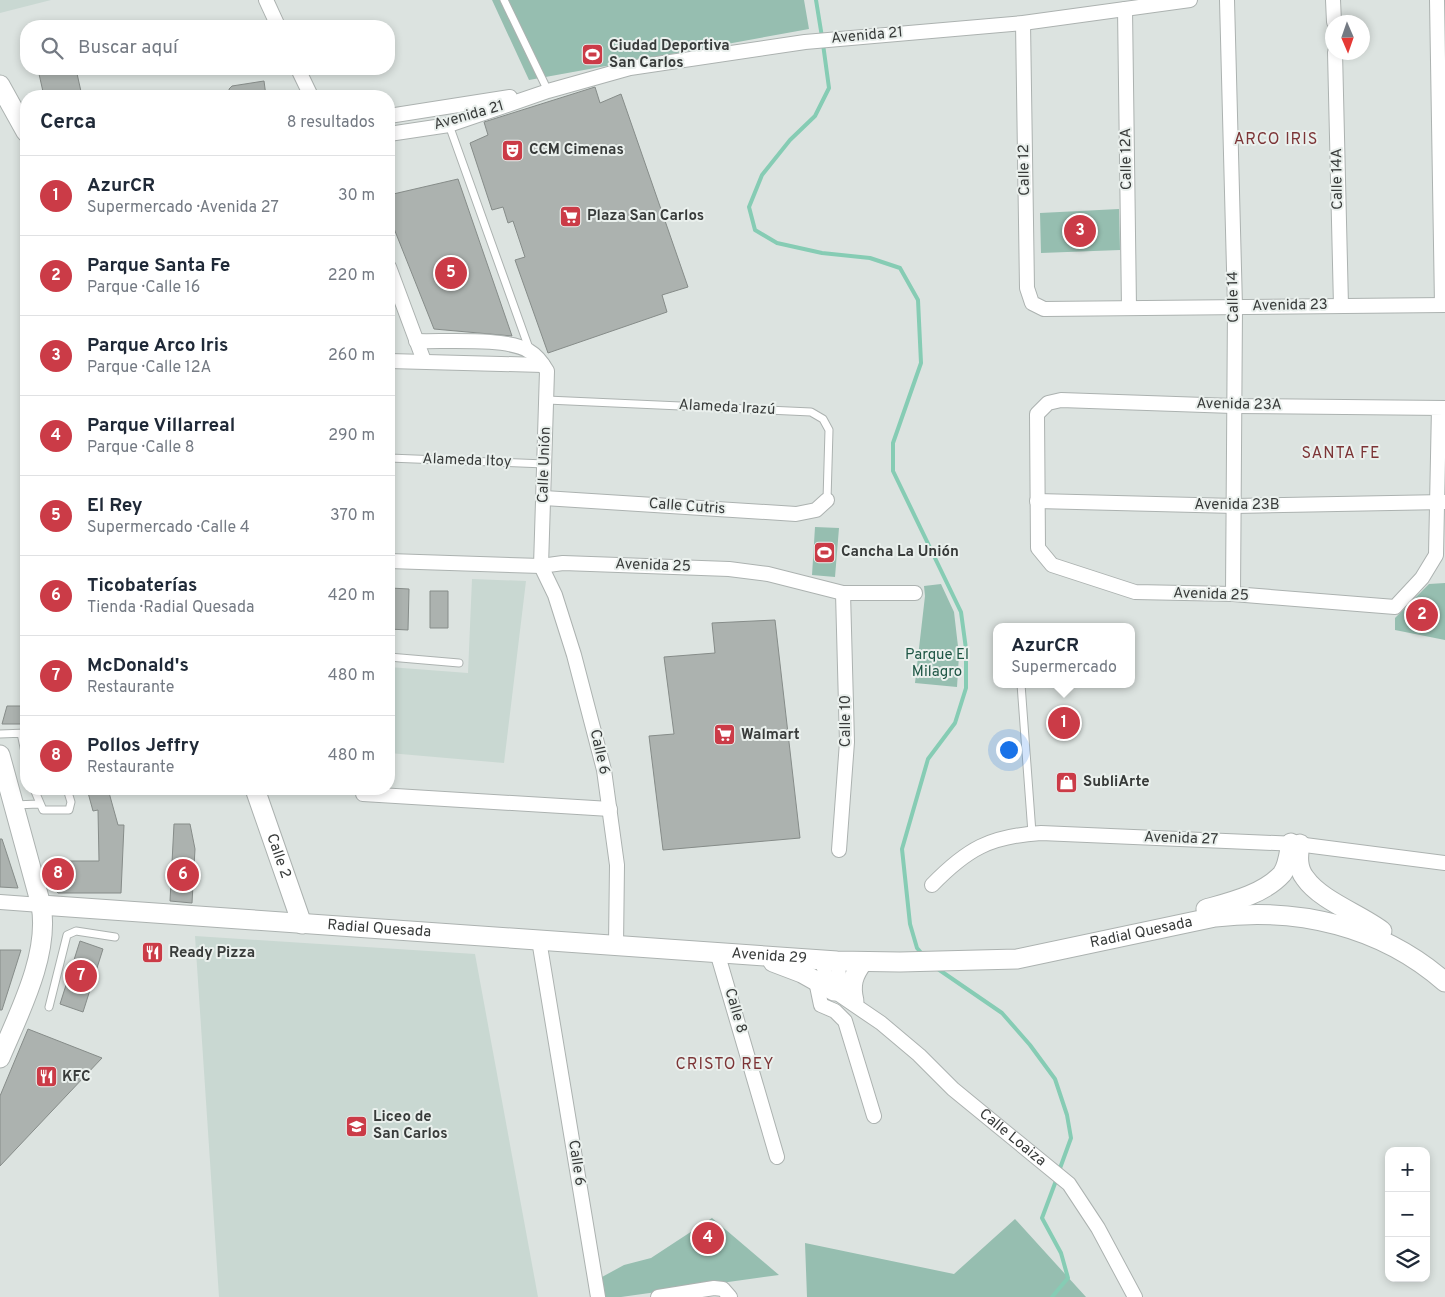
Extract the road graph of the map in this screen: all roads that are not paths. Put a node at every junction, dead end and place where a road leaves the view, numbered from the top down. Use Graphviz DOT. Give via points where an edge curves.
graph roads {
  1 [pos="266,0"];
  2 [pos="504,0"];
  3 [pos="1190,0"];
  4 [pos="1227,0"];
  5 [pos="1333,0"];
  6 [pos="1437,0"];
  7 [pos="1125,9"];
  8 [pos="1334,15"];
  9 [pos="275,20"];
  10 [pos="1023,23"];
  11 [pos="1335,60"];
  12 [pos="301,75"];
  13 [pos="0,85"];
  14 [pos="308,90"];
  15 [pos="548,91"];
  16 [pos="395,115"];
  17 [pos="20,121"];
  18 [pos="449,125"];
  19 [pos="395,133"];
  20 [pos="395,283"];
  21 [pos="1443,305"];
  22 [pos="1341,306"];
  23 [pos="1235,307"];
  24 [pos="1129,308"];
  25 [pos="1044,309"];
  26 [pos="416,341"];
  27 [pos="530,352"];
  28 [pos="395,361"];
  29 [pos="424,361"];
  30 [pos="543,365"];
  31 [pos="548,400"];
  32 [pos="1234,406"];
  33 [pos="1442,408"];
  34 [pos="395,458"];
  35 [pos="545,464"];
  36 [pos="544,498"];
  37 [pos="827,500"];
  38 [pos="1036,501"];
  39 [pos="1441,502"];
  40 [pos="1235,506"];
  41 [pos="395,561"];
  42 [pos="541,566"];
  43 [pos="843,593"];
  44 [pos="915,593"];
  45 [pos="1233,594"];
  46 [pos="395,658"];
  47 [pos="459,663"];
  48 [pos="1020,688"];
  49 [pos="20,733"];
  50 [pos="0,734"];
  51 [pos="0,755"];
  52 [pos="36,795"];
  53 [pos="69,795"];
  54 [pos="257,795"];
  55 [pos="381,795"];
  56 [pos="39,804"];
  57 [pos="14,805"];
  58 [pos="610,808"];
  59 [pos="1032,833"];
  60 [pos="1295,844"];
  61 [pos="839,850"];
  62 [pos="1445,863"];
  63 [pos="932,885"];
  64 [pos="0,902"];
  65 [pos="41,905"];
  66 [pos="302,924"];
  67 [pos="1162,928"];
  68 [pos="115,937"];
  69 [pos="539,940"];
  70 [pos="616,945"];
  71 [pos="717,952"];
  72 [pos="745,954"];
  73 [pos="829,960"];
  74 [pos="863,962"];
  75 [pos="1425,964"];
  76 [pos="816,981"];
  77 [pos="1445,982"];
  78 [pos="834,991"];
  79 [pos="856,1004"];
  80 [pos="49,1007"];
  81 [pos="0,1058"];
  82 [pos="874,1116"];
  83 [pos="777,1157"];
  84 [pos="598,1297"];
  85 [pos="658,1297"];
  86 [pos="730,1297"];
  87 [pos="1135,1297"];
  1 -- 9 [label="street"];
  2 -- 15 [label="lane"];
  3 -- 7 [label="street, Avenida 21"];
  4 -- 23 [label="street, Calle 14"];
  5 -- 8 [label="street"];
  6 -- 21 [label="street"];
  7 -- 10 [label="street, Avenida 21"];
  7 -- 24 [label="street, Calle 12A"];
  10 -- 15 [label="street, Avenida 21" via="805,42 630,68"];
  10 -- 25 [label="street, Calle 12" via="1027,288 1032,303"];
  11 -- 22 [label="street, Calle 14A"];
  12 -- 14 [label="street"];
  13 -- 17 [label="main road"];
  15 -- 16 [label="street, Avenida 21"];
  15 -- 18 [label="street, Avenida 21"];
  18 -- 19 [label="street, Avenida 21"];
  18 -- 27 [label="lane"];
  20 -- 26 [label="street"];
  21 -- 22 [label="street, Avenida 23"];
  22 -- 23 [label="street, Avenida 23"];
  23 -- 24 [label="street, Avenida 23"];
  23 -- 32 [label="street, Calle 14"];
  24 -- 25 [label="street, Avenida 23"];
  26 -- 27 [label="street" via="492,343 518,346"];
  26 -- 29 [label="street"];
  27 -- 30 [label="street"];
  28 -- 29 [label="street"];
  29 -- 30 [label="street"];
  30 -- 31 [label="street, Calle Unión" via="548,377"];
  31 -- 35 [label="street, Calle Unión"];
  31 -- 37 [label="lane, Alameda Irazú" via="811,412 823,419 829,430"];
  32 -- 33 [label="street, Avenida 23A"];
  32 -- 38 [label="street, Avenida 23A" via="1061,400 1048,404 1037,414"];
  32 -- 40 [label="street, Calle 14"];
  33 -- 39 [label="street"];
  34 -- 35 [label="lane, Alameda Itoy"];
  35 -- 36 [label="street, Calle Unión"];
  36 -- 37 [label="street, Calle Cutris" via="796,514 816,510"];
  36 -- 42 [label="street, Calle Unión"];
  38 -- 40 [label="street, Avenida 23B"];
  38 -- 45 [label="street, Avenida 25" via="1038,548 1052,564 1135,592"];
  39 -- 40 [label="street, Avenida 23B"];
  39 -- 45 [label="street, Avenida 25" via="1436,555 1422,578 1395,607"];
  40 -- 45 [label="street, Calle 14"];
  41 -- 42 [label="street, Avenida 25"];
  42 -- 43 [label="street, Avenida 25" via="563,563 729,569 768,574"];
  42 -- 58 [label="street, Calle 6" via="555,595 574,655 604,770"];
  43 -- 44 [label="street, Avenida 25"];
  43 -- 61 [label="street, Calle 10" via="848,742"];
  46 -- 47 [label="lane"];
  48 -- 59 [label="lane"];
  49 -- 50 [label="lane"];
  51 -- 57 [label="main road"];
  52 -- 56 [label="lane"];
  53 -- 56 [label="lane" via="70,810 42,810"];
  54 -- 66 [label="main road, Calle 2"];
  55 -- 58 [label="street"];
  56 -- 57 [label="lane"];
  57 -- 65 [label="main road"];
  58 -- 70 [label="street, Calle 6" via="617,865"];
  59 -- 60 [label="street, Avenida 27"];
  59 -- 63 [label="street, Avenida 27" via="980,845"];
  60 -- 62 [label="street, Avenida 27"];
  60 -- 67 [label="main road" via="1283,873 1271,882 1235,901 1196,912"];
  60 -- 75 [label="main road" via="1300,869 1311,884"];
  64 -- 65 [label="street"];
  65 -- 66 [label="main road, Radial Quesada"];
  65 -- 81 [label="main road" via="44,930 38,959"];
  66 -- 69 [label="main road, Radial Quesada"];
  67 -- 74 [label="main road, Radial Quesada" via="1017,959"];
  67 -- 75 [label="main road, Radial Quesada" via="1246,913 1295,916 1345,926"];
  68 -- 80 [label="lane" via="76,931 67,935"];
  69 -- 70 [label="main road, Radial Quesada"];
  69 -- 84 [label="street, Calle 6"];
  70 -- 71 [label="main road, Radial Quesada"];
  71 -- 72 [label="main road, Avenida 29"];
  71 -- 83 [label="street, Calle 8"];
  72 -- 73 [label="main road, Avenida 29"];
  72 -- 76 [label="main road, Calle Loaiza" via="778,963"];
  73 -- 74 [label="main road, Radial Quesada"];
  73 -- 78 [label="street" via="826,977"];
  73 -- 79 [label="street, Calle Loaiza"];
  74 -- 79 [label="main road" via="854,976 852,993"];
  75 -- 77 [label="main road, Radial Quesada"];
  76 -- 78 [label="main road, Calle Loaiza"];
  76 -- 82 [label="street" via="821,1005 836,1011 845,1021"];
  78 -- 79 [label="street, Calle Loaiza"];
  79 -- 87 [label="street, Calle Loaiza" via="1069,1184 1098,1228"];
  85 -- 86 [label="street" via="714,1288 723,1289"];
}
